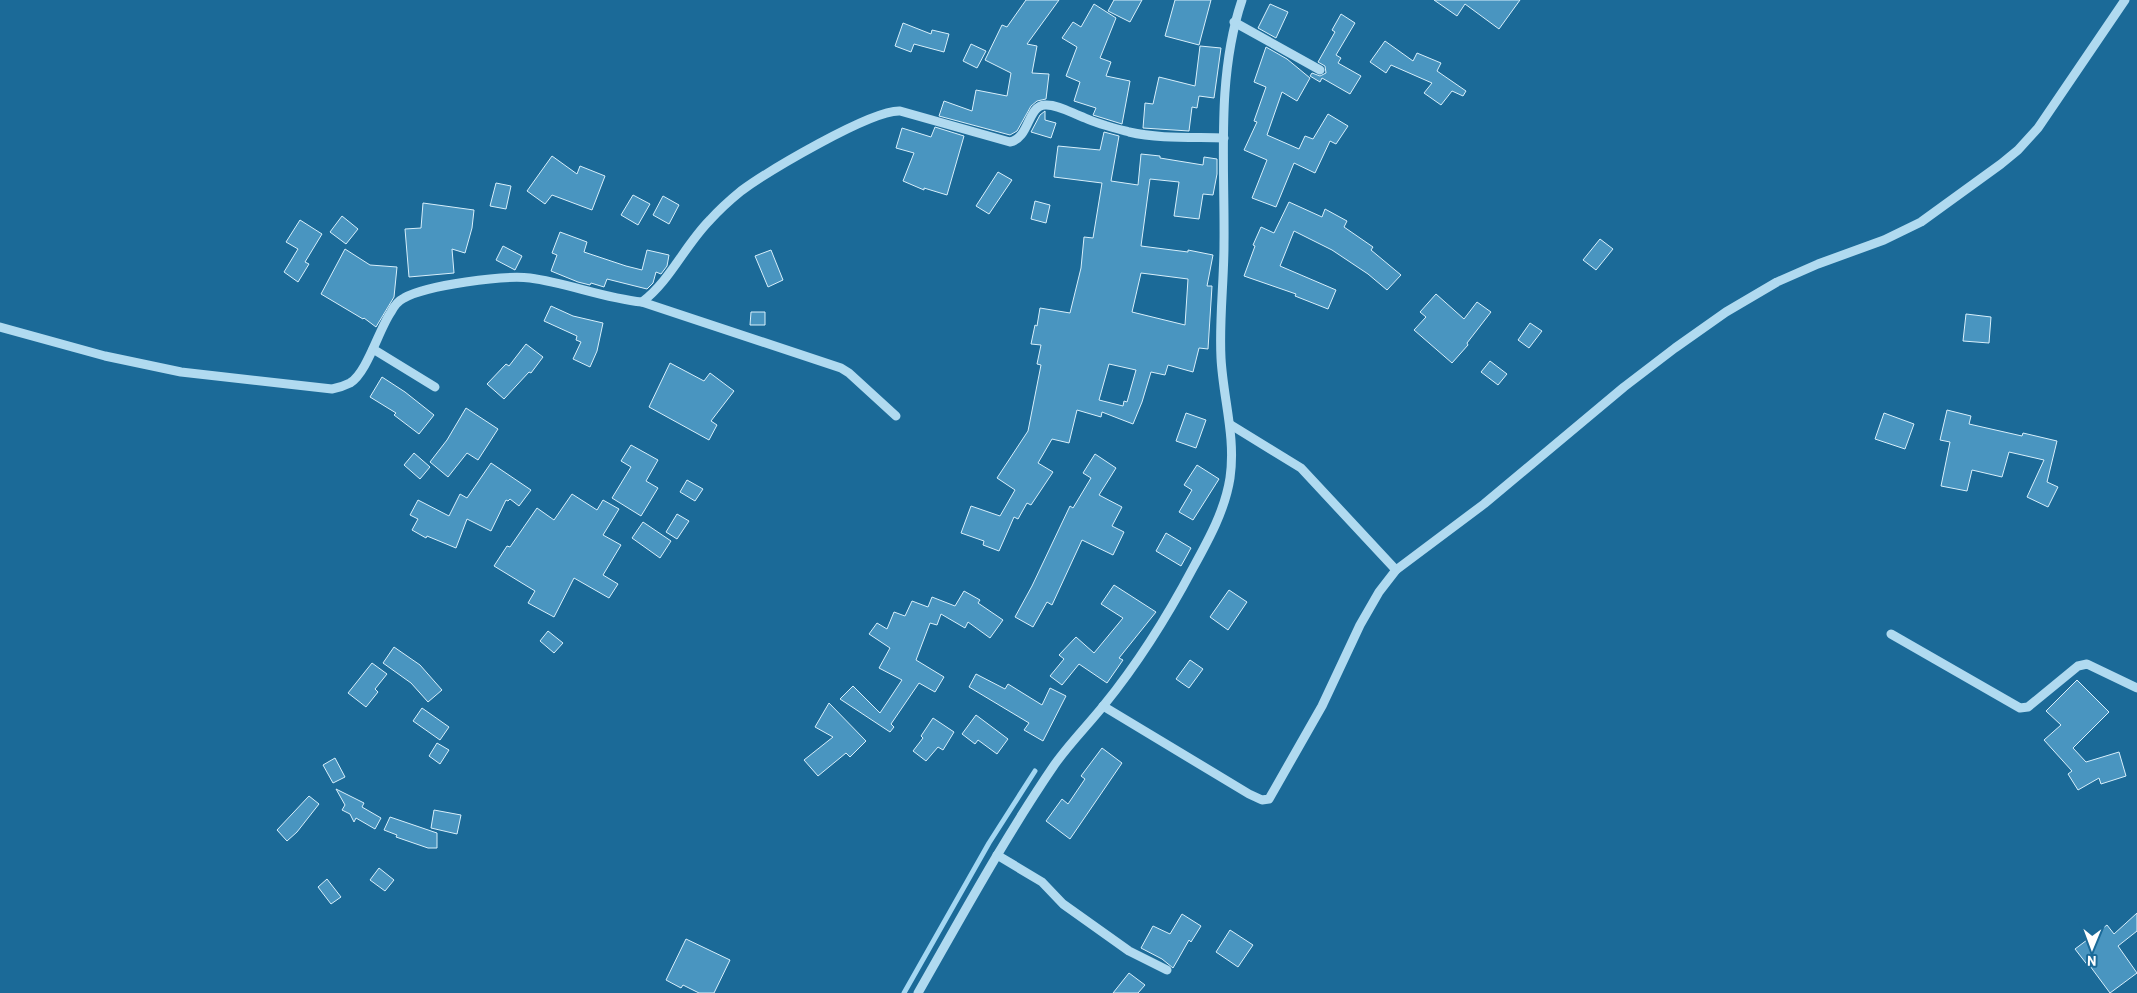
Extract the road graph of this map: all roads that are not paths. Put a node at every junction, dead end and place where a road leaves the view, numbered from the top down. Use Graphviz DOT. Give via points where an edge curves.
graph roads {
  1 [pos="1242,0"];
  2 [pos="2125,0"];
  3 [pos="1234,22"];
  4 [pos="1320,70"];
  5 [pos="1224,138"];
  6 [pos="642,302"];
  7 [pos="0,327"];
  8 [pos="373,349"];
  9 [pos="435,387"];
  10 [pos="896,416"];
  11 [pos="1231,426"];
  12 [pos="1396,570"];
  13 [pos="1891,634"];
  14 [pos="2137,688"];
  15 [pos="1103,706"];
  16 [pos="997,855"];
  17 [pos="1167,970"];
  18 [pos="918,993"];
  1 -- 3 [label="street"];
  2 -- 12 [label="street" via="2038,128 2001,164 1921,222 1884,240 1785,278 1726,312 1624,387 1484,504"];
  3 -- 4 [label="street"];
  3 -- 5 [label="street" via="1226,79"];
  5 -- 6 [label="street" via="1166,137 1130,132 1045,105 1037,108 1021,137 1010,142 900,112 885,113 812,148 738,193 709,220 661,284"];
  5 -- 11 [label="street" via="1221,359"];
  6 -- 8 [label="street" via="528,278 435,288 410,295 397,304"];
  6 -- 10 [label="street" via="841,368"];
  7 -- 8 [label="street" via="105,356 181,372 322,389 351,383"];
  8 -- 9 [label="street"];
  11 -- 12 [label="street" via="1301,468"];
  11 -- 15 [label="street" via="1230,476 1221,512 1166,619"];
  12 -- 15 [label="street" via="1360,625 1322,706 1269,799 1262,800 1241,790"];
  13 -- 14 [label="street" via="2020,708 2028,707 2078,666 2088,664"];
  15 -- 16 [label="street" via="1067,748"];
  16 -- 17 [label="street" via="1042,882 1063,904 1122,946"];
  16 -- 18 [label="street"];
}
